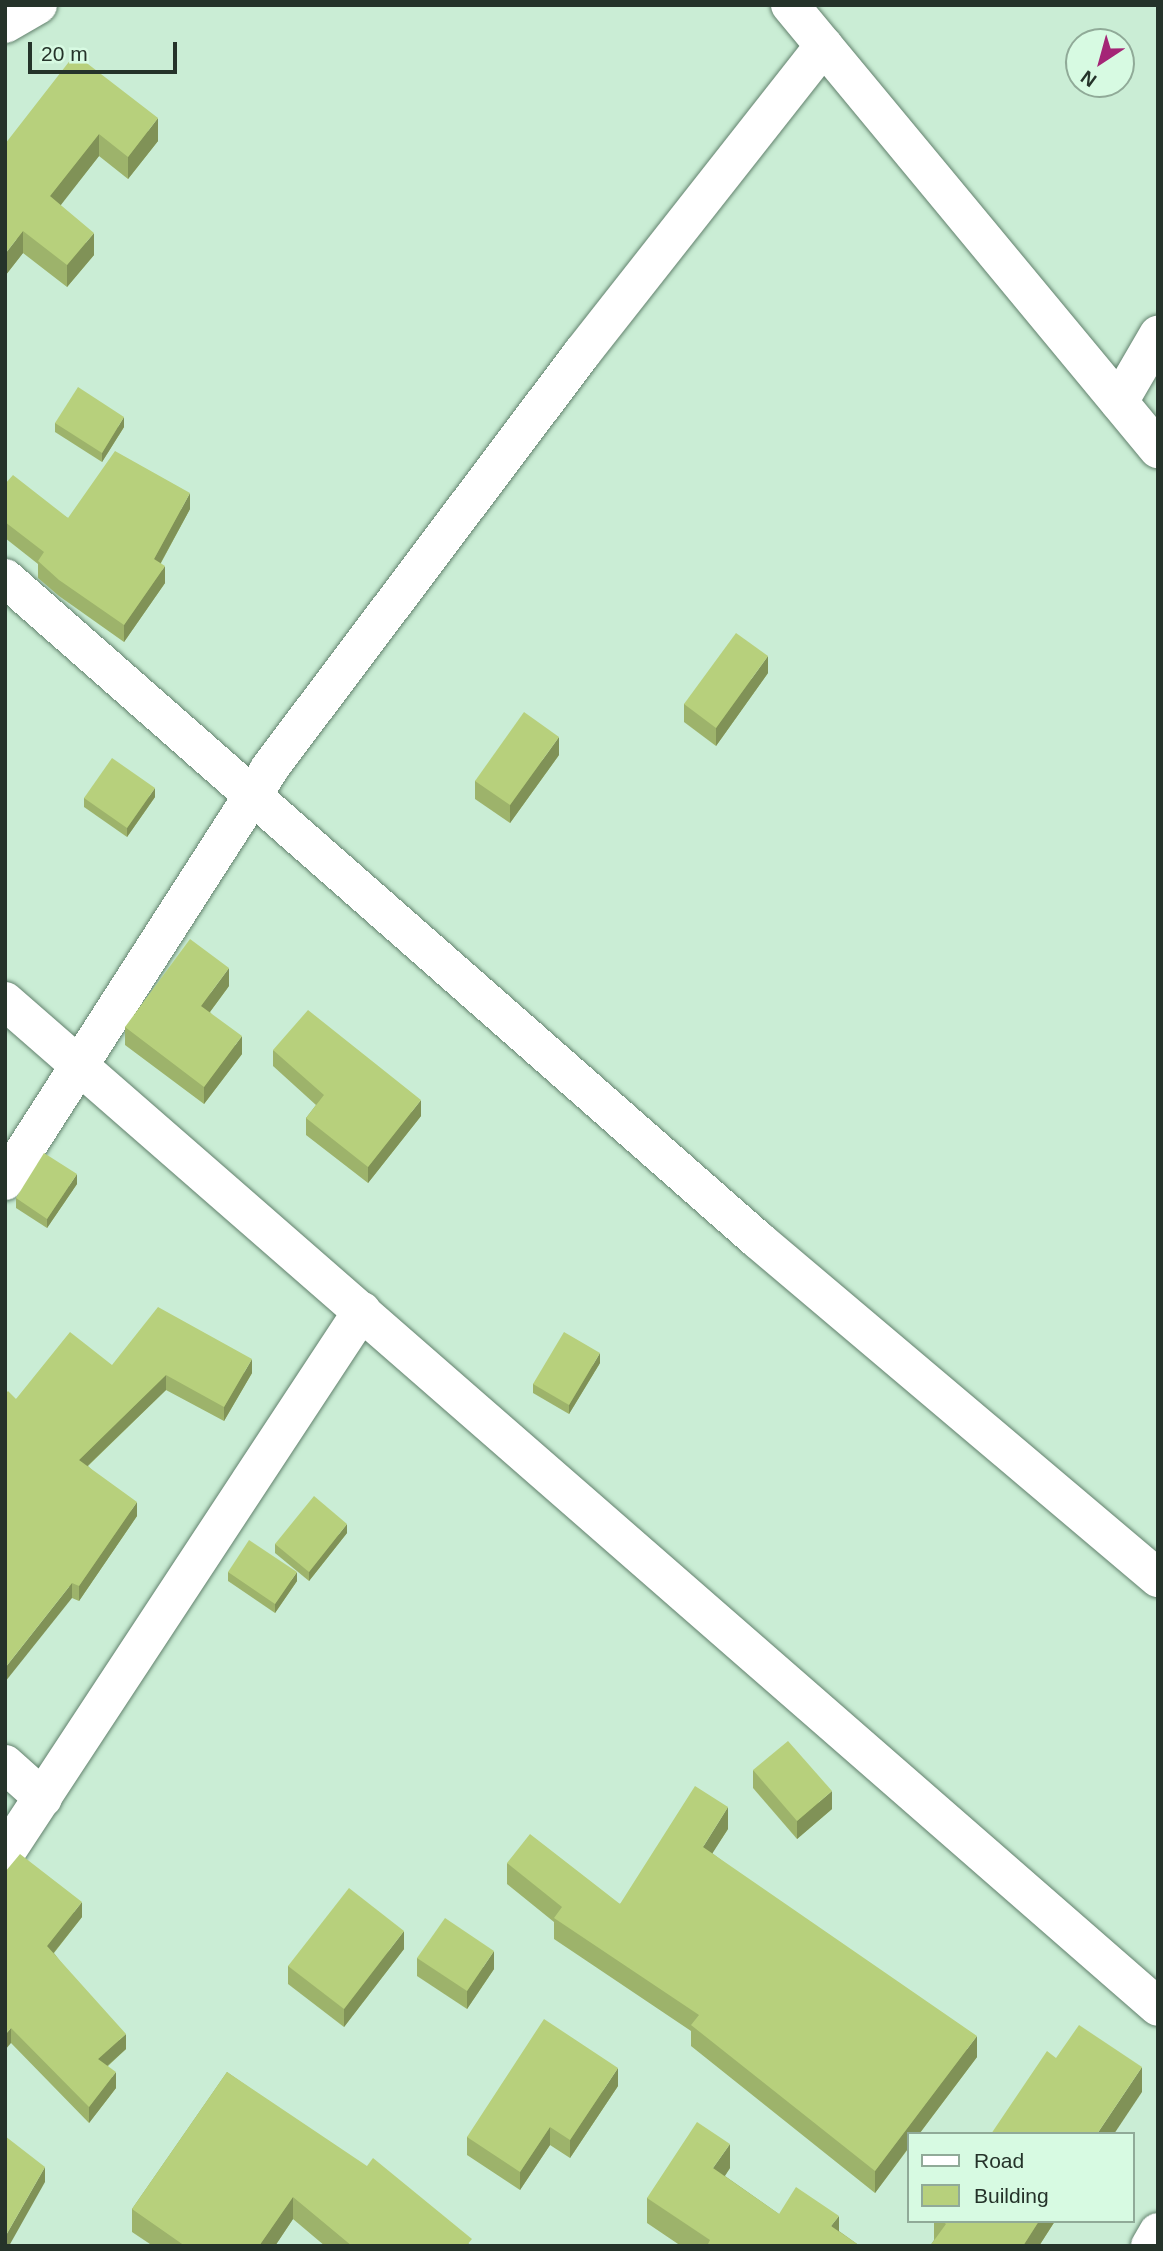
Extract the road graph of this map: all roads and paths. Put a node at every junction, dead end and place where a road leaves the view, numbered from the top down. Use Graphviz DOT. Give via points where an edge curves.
graph roads {
  1 [pos="38,5"];
  2 [pos="790,5"];
  3 [pos="5,24"];
  4 [pos="824,46"];
  5 [pos="1158,335"];
  6 [pos="1119,402"];
  7 [pos="1158,449"];
  8 [pos="5,578"];
  9 [pos="253,795"];
  10 [pos="5,1001"];
  11 [pos="80,1065"];
  12 [pos="5,1181"];
  13 [pos="362,1311"];
  14 [pos="1158,1578"];
  15 [pos="5,1764"];
  16 [pos="43,1798"];
  17 [pos="5,1854"];
  18 [pos="1158,2007"];
  19 [pos="1158,2232"];
  20 [pos="1150,2246"];
  1 -- 3 [label="street"];
  2 -- 4 [label="street"];
  4 -- 6 [label="street"];
  4 -- 9 [label="street" via="582,354"];
  5 -- 6 [label="street"];
  6 -- 7 [label="street"];
  8 -- 9 [label="street"];
  9 -- 11 [label="street"];
  9 -- 14 [label="street" via="758,1240"];
  10 -- 11 [label="street"];
  11 -- 12 [label="street"];
  11 -- 13 [label="street"];
  13 -- 16 [label="street"];
  13 -- 18 [label="street"];
  15 -- 16 [label="street"];
  16 -- 17 [label="street"];
  19 -- 20 [label="street"];
}
